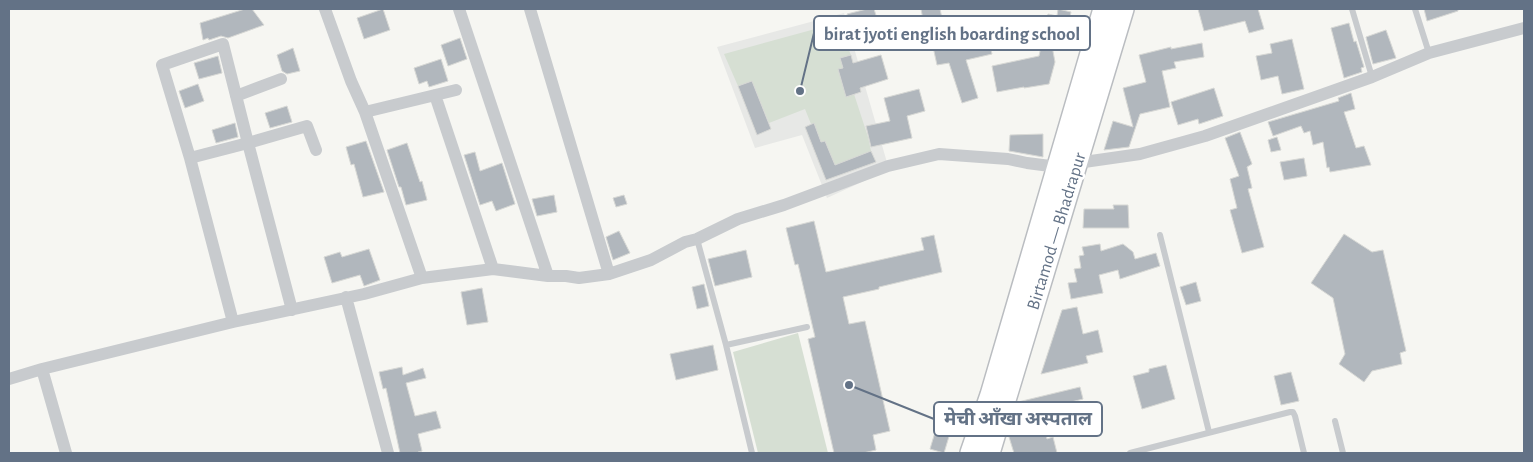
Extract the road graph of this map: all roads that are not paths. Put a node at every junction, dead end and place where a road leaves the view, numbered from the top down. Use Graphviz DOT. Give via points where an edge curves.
graph roads {
  1 [pos="325,9"];
  2 [pos="459,9"];
  3 [pos="530,9"];
  4 [pos="1104,9"];
  5 [pos="1123,9"];
  6 [pos="1352,9"];
  7 [pos="1415,9"];
  8 [pos="1524,28"];
  9 [pos="1429,53"];
  10 [pos="1372,77"];
  11 [pos="281,79"];
  12 [pos="456,90"];
  13 [pos="435,95"];
  14 [pos="236,96"];
  15 [pos="364,112"];
  16 [pos="248,143"];
  17 [pos="316,150"];
  18 [pos="190,158"];
  19 [pos="1068,165"];
  20 [pos="1160,235"];
  21 [pos="697,239"];
  22 [pos="493,269"];
  23 [pos="609,274"];
  24 [pos="548,276"];
  25 [pos="422,278"];
  26 [pos="346,296"];
  27 [pos="292,310"];
  28 [pos="233,322"];
  29 [pos="807,327"];
  30 [pos="726,345"];
  31 [pos="42,369"];
  32 [pos="9,379"];
  33 [pos="998,398"];
  34 [pos="1335,421"];
  35 [pos="1209,432"];
  36 [pos="66,453"];
  37 [pos="388,453"];
  38 [pos="752,453"];
  39 [pos="971,453"];
  40 [pos="989,453"];
  41 [pos="1130,453"];
  42 [pos="1304,453"];
  43 [pos="1343,453"];
  1 -- 15 [label="street"];
  2 -- 24 [label="street"];
  3 -- 23 [label="street"];
  4 -- 19 [label="main road, Birtamod — Bhadrapur"];
  5 -- 19 [label="main road, Birtamod — Bhadrapur"];
  6 -- 10 [label="lane"];
  7 -- 9 [label="lane"];
  8 -- 9 [label="street"];
  9 -- 10 [label="street"];
  10 -- 19 [label="street" via="1205,136 1140,154"];
  11 -- 14 [label="street"];
  12 -- 13 [label="street"];
  13 -- 15 [label="street"];
  13 -- 22 [label="street"];
  14 -- 16 [label="street"];
  14 -- 18 [label="street" via="223,44 162,65"];
  15 -- 25 [label="street"];
  16 -- 17 [label="street" via="307,126"];
  16 -- 18 [label="street"];
  16 -- 27 [label="street"];
  18 -- 28 [label="street"];
  19 -- 21 [label="street" via="939,154 888,166 738,219"];
  19 -- 33 [label="main road, Birtamod — Bhadrapur"];
  20 -- 35 [label="lane"];
  21 -- 23 [label="street" via="651,260"];
  21 -- 30 [label="lane"];
  22 -- 24 [label="street"];
  22 -- 25 [label="street"];
  23 -- 24 [label="street" via="579,278"];
  25 -- 26 [label="street"];
  26 -- 27 [label="street"];
  26 -- 37 [label="street"];
  27 -- 28 [label="street"];
  28 -- 31 [label="street"];
  29 -- 30 [label="lane"];
  30 -- 38 [label="lane"];
  31 -- 32 [label="street"];
  31 -- 36 [label="street"];
  33 -- 39 [label="main road, Birtamod — Bhadrapur"];
  33 -- 40 [label="main road, Birtamod — Bhadrapur"];
  34 -- 43 [label="lane"];
  35 -- 41 [label="lane"];
  35 -- 42 [label="lane" via="1293,412"];
}
